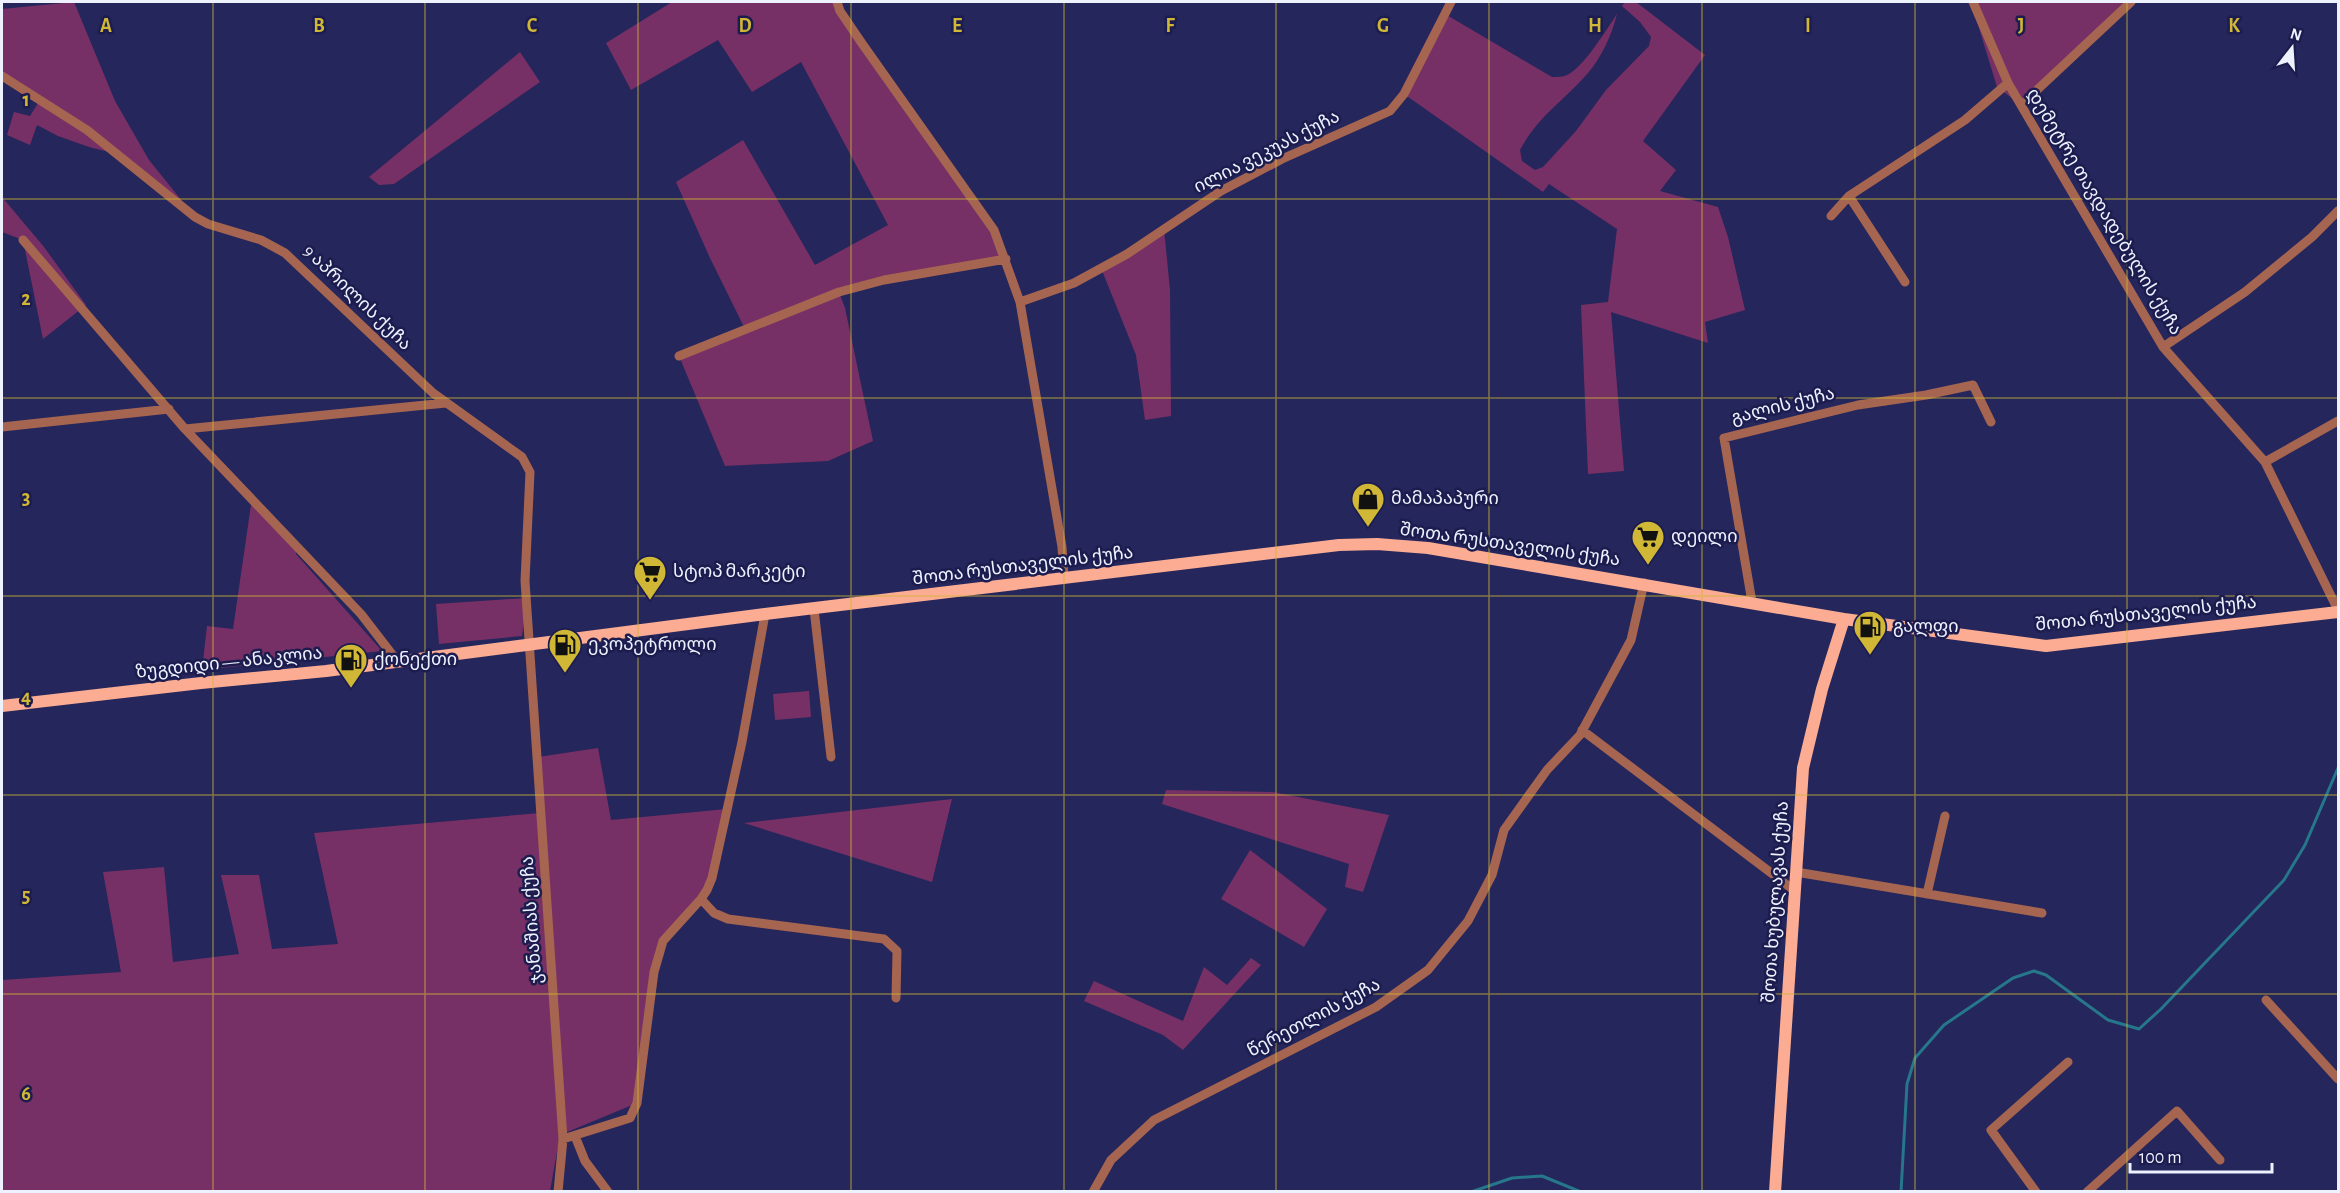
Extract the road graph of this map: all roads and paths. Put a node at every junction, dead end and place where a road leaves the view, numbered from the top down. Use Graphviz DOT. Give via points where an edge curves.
graph roads {
  1 [pos="837,2"];
  2 [pos="1451,2"];
  3 [pos="1973,2"];
  4 [pos="2131,2"];
  5 [pos="2,76"];
  6 [pos="2008,83"];
  7 [pos="2021,105"];
  8 [pos="1849,196"];
  9 [pos="2338,211"];
  10 [pos="1831,216"];
  11 [pos="23,240"];
  12 [pos="1006,259"];
  13 [pos="1905,282"];
  14 [pos="1020,302"];
  15 [pos="2163,347"];
  16 [pos="679,356"];
  17 [pos="446,403"];
  18 [pos="168,409"];
  19 [pos="2338,421"];
  20 [pos="1991,422"];
  21 [pos="2,427"];
  22 [pos="185,429"];
  23 [pos="2265,462"];
  24 [pos="1065,578"];
  25 [pos="1644,583"];
  26 [pos="1752,602"];
  27 [pos="814,609"];
  28 [pos="2338,611"];
  29 [pos="765,614"];
  30 [pos="1844,619"];
  31 [pos="531,646"];
  32 [pos="398,662"];
  33 [pos="2,706"];
  34 [pos="1582,730"];
  35 [pos="831,756"];
  36 [pos="1945,816"];
  37 [pos="1796,872"];
  38 [pos="1795,891"];
  39 [pos="1927,894"];
  40 [pos="701,899"];
  41 [pos="2042,913"];
  42 [pos="896,998"];
  43 [pos="2266,1000"];
  44 [pos="2068,1062"];
  45 [pos="2338,1079"];
  46 [pos="575,1136"];
  47 [pos="563,1139"];
  48 [pos="2220,1160"];
  49 [pos="558,1191"];
  50 [pos="608,1191"];
  51 [pos="1093,1191"];
  52 [pos="1775,1191"];
  53 [pos="2036,1191"];
  54 [pos="2087,1191"];
  1 -- 12 [label="street" via="994,231"];
  2 -- 14 [label="street, ილია ვეკუას ქუჩა" via="1404,94 1390,111 1221,190 1127,254 1074,283"];
  3 -- 6 [label="street, დემეტრე თავდადებულის ქუჩა"];
  4 -- 7 [label="street"];
  5 -- 17 [label="street, 9 აპრილის ქუჩა" via="87,130 195,217 261,240 285,253"];
  6 -- 7 [label="street, დემეტრე თავდადებულის ქუჩა"];
  6 -- 8 [label="street" via="1965,120"];
  7 -- 15 [label="street, დემეტრე თავდადებულის ქუჩა"];
  8 -- 10 [label="street"];
  8 -- 13 [label="street"];
  9 -- 15 [label="street" via="2245,292"];
  11 -- 18 [label="street"];
  12 -- 14 [label="street"];
  12 -- 16 [label="street" via="884,280 839,292"];
  14 -- 24 [label="street"];
  15 -- 23 [label="street, დემეტრე თავდადებულის ქუჩა"];
  17 -- 22 [label="street"];
  17 -- 31 [label="street, 9 აპრილის ქუჩა" via="522,457 530,472 525,581"];
  18 -- 21 [label="street"];
  18 -- 22 [label="street"];
  19 -- 23 [label="street"];
  20 -- 26 [label="street, გალის ქუჩა" via="1973,385 1858,405 1724,438"];
  22 -- 32 [label="street" via="361,614"];
  23 -- 28 [label="street, დემეტრე თავდადებულის ქუჩა"];
  24 -- 25 [label="main road, შოთა რუსთაველის ქუჩა" via="1326,546 1377,544 1428,548"];
  24 -- 27 [label="main road, შოთა რუსთაველის ქუჩა"];
  25 -- 26 [label="main road, შოთა რუსთაველის ქუჩა"];
  25 -- 34 [label="street, წერეთლის ქუჩა" via="1631,640"];
  26 -- 30 [label="main road, შოთა რუსთაველის ქუჩა"];
  27 -- 29 [label="main road, შოთა რუსთაველის ქუჩა"];
  27 -- 35 [label="street"];
  28 -- 30 [label="main road, შოთა რუსთაველის ქუჩა" via="2046,646"];
  29 -- 31 [label="main road, შოთა რუსთაველის ქუჩა"];
  29 -- 40 [label="street" via="712,878"];
  30 -- 37 [label="main road, შოთა ხუბულავას ქუჩა" via="1803,768"];
  31 -- 32 [label="main road, ზუგდიდი — ანაკლია"];
  31 -- 47 [label="street, ჯანაშიას ქუჩა"];
  32 -- 33 [label="main road, ზუგდიდი — ანაკლია"];
  34 -- 38 [label="street"];
  34 -- 51 [label="street, წერეთლის ქუჩა" via="1504,830 1492,875 1468,921 1428,970 1376,1007 1154,1119 1112,1160"];
  36 -- 39 [label="street"];
  37 -- 38 [label="main road, შოთა ხუბულავას ქუჩა"];
  37 -- 39 [label="street"];
  38 -- 52 [label="main road, შოთა ხუბულავას ქუჩა"];
  39 -- 41 [label="street"];
  40 -- 42 [label="street" via="714,913 728,919 884,939 897,951"];
  40 -- 46 [label="street" via="659,949 637,1103 630,1118"];
  43 -- 45 [label="street"];
  44 -- 53 [label="street" via="1991,1130"];
  46 -- 47 [label="street"];
  46 -- 50 [label="street" via="585,1161"];
  47 -- 49 [label="street, ჯანაშიას ქუჩა"];
  48 -- 54 [label="street" via="2177,1111"];
}
